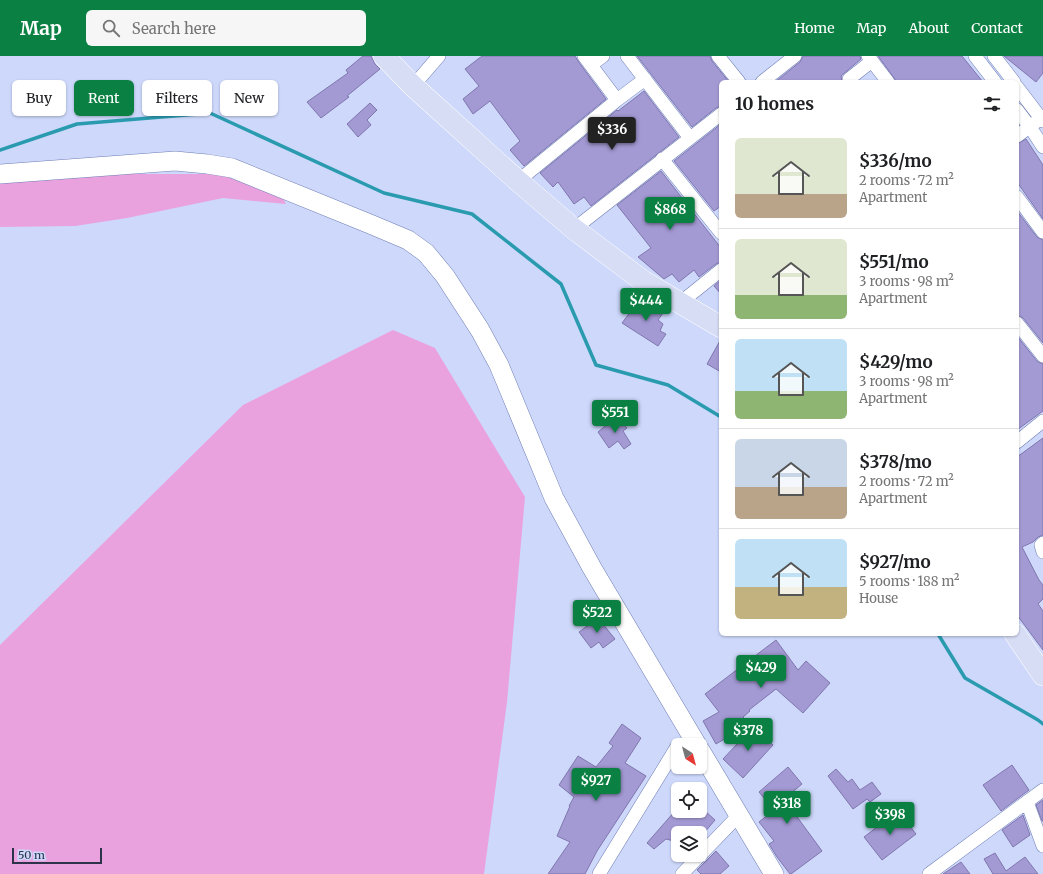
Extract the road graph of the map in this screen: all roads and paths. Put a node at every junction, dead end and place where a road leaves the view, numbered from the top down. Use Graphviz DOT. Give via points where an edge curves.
graph roads {
  1 [pos="384,56"];
  2 [pos="439,56"];
  3 [pos="602,56"];
  4 [pos="627,56"];
  5 [pos="718,56"];
  6 [pos="795,56"];
  7 [pos="975,56"];
  8 [pos="994,56"];
  9 [pos="870,59"];
  10 [pos="587,61"];
  11 [pos="645,79"];
  12 [pos="737,80"];
  13 [pos="765,80"];
  14 [pos="850,80"];
  15 [pos="886,80"];
  16 [pos="993,80"];
  17 [pos="1012,80"];
  18 [pos="413,86"];
  19 [pos="1019,90"];
  20 [pos="617,100"];
  21 [pos="1019,113"];
  22 [pos="719,116"];
  23 [pos="1042,120"];
  24 [pos="1030,127"];
  25 [pos="1019,135"];
  26 [pos="690,138"];
  27 [pos="1043,147"];
  28 [pos="662,159"];
  29 [pos="0,174"];
  30 [pos="518,181"];
  31 [pos="1019,200"];
  32 [pos="717,219"];
  33 [pos="574,229"];
  34 [pos="1043,232"];
  35 [pos="719,272"];
  36 [pos="680,303"];
  37 [pos="719,326"];
  38 [pos="1019,326"];
  39 [pos="1043,356"];
  40 [pos="1043,421"];
  41 [pos="1019,440"];
  42 [pos="1043,544"];
  43 [pos="1043,552"];
  44 [pos="1016,636"];
  45 [pos="1043,674"];
  46 [pos="683,738"];
  47 [pos="707,762"];
  48 [pos="671,763"];
  49 [pos="1043,790"];
  50 [pos="1027,802"];
  51 [pos="739,815"];
  52 [pos="1043,846"];
  53 [pos="599,874"];
  54 [pos="682,874"];
  55 [pos="774,874"];
  56 [pos="929,874"];
  1 -- 18 [label="main road"];
  2 -- 18 [label="street"];
  3 -- 10 [label="street"];
  4 -- 11 [label="street"];
  5 -- 12 [label="street"];
  6 -- 13 [label="street"];
  7 -- 16 [label="street"];
  8 -- 17 [label="street"];
  9 -- 14 [label="street"];
  9 -- 15 [label="street"];
  10 -- 20 [label="street"];
  11 -- 20 [label="street"];
  11 -- 26 [label="street"];
  18 -- 30 [label="main road"];
  19 -- 23 [label="street"];
  20 -- 30 [label="street"];
  21 -- 24 [label="street"];
  22 -- 26 [label="street"];
  23 -- 24 [label="street"];
  24 -- 25 [label="street"];
  24 -- 27 [label="street"];
  26 -- 28 [label="street"];
  28 -- 32 [label="street"];
  28 -- 33 [label="street"];
  29 -- 46 [label="main road" via="175,161 232,168 408,240 426,253 445,276 499,366 554,498"];
  30 -- 33 [label="main road"];
  31 -- 34 [label="street"];
  33 -- 36 [label="main road" via="643,281"];
  35 -- 36 [label="street"];
  36 -- 37 [label="main road"];
  38 -- 39 [label="street"];
  40 -- 41 [label="street"];
  42 -- 43 [label="street"];
  44 -- 45 [label="main road"];
  47 -- 51 [label="main road"];
  48 -- 53 [label="street"];
  49 -- 50 [label="street"];
  50 -- 52 [label="street"];
  50 -- 56 [label="street"];
  51 -- 54 [label="street"];
  51 -- 55 [label="main road"];
}
